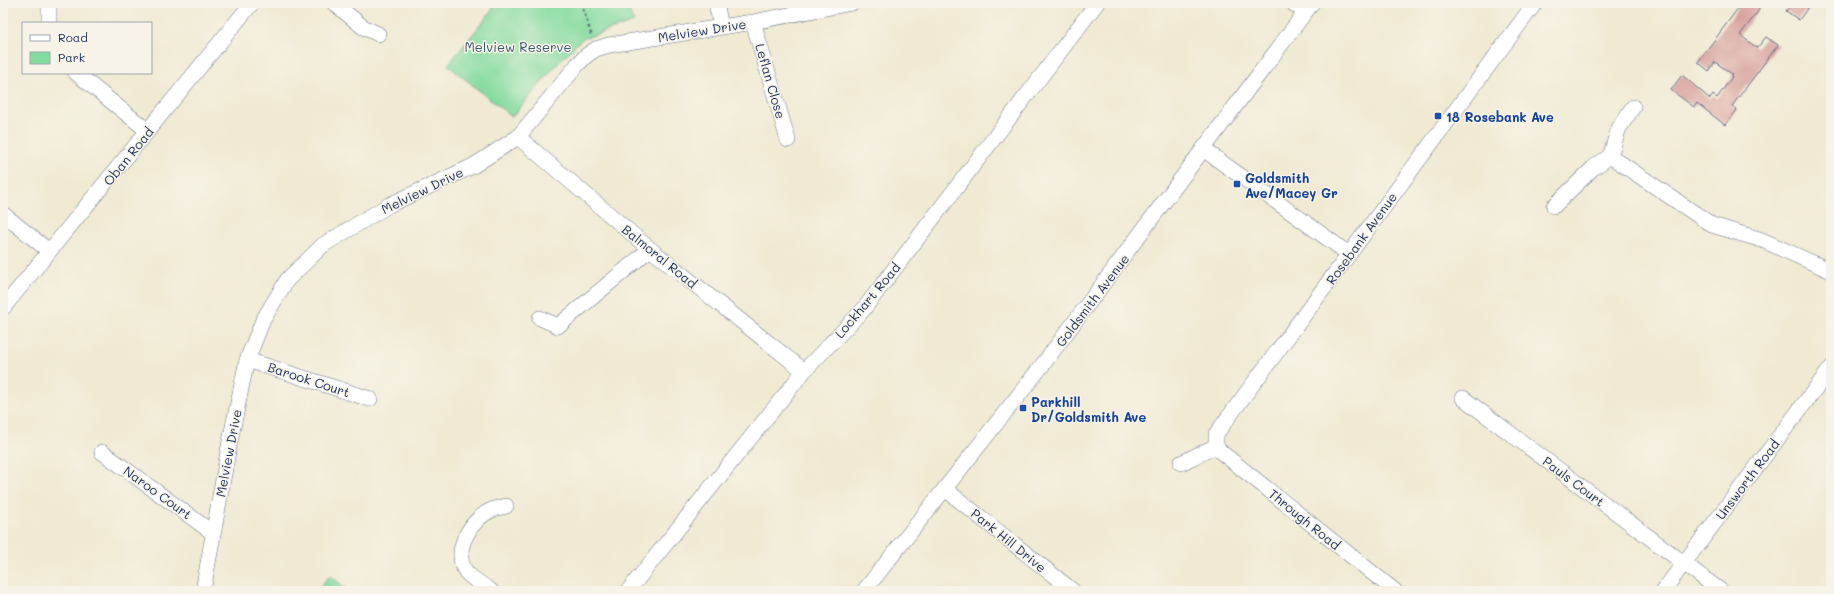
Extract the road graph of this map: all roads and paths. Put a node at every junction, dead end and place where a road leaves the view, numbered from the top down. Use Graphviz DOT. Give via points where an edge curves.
graph roads {
  1 [pos="49,3"];
  2 [pos="252,3"];
  3 [pos="334,3"];
  4 [pos="581,3"];
  5 [pos="716,3"];
  6 [pos="852,3"];
  7 [pos="1097,3"];
  8 [pos="1293,3"];
  9 [pos="1535,3"];
  10 [pos="1309,8"];
  11 [pos="49,22"];
  12 [pos="753,22"];
  13 [pos="721,26"];
  14 [pos="378,34"];
  15 [pos="596,49"];
  16 [pos="77,74"];
  17 [pos="1633,107"];
  18 [pos="148,131"];
  19 [pos="518,137"];
  20 [pos="788,140"];
  21 [pos="1204,149"];
  22 [pos="1610,156"];
  23 [pos="1554,206"];
  24 [pos="3,214"];
  25 [pos="650,249"];
  26 [pos="50,251"];
  27 [pos="1349,254"];
  28 [pos="1831,271"];
  29 [pos="3,308"];
  30 [pos="540,318"];
  31 [pos="247,360"];
  32 [pos="1831,368"];
  33 [pos="804,371"];
  34 [pos="1463,398"];
  35 [pos="370,399"];
  36 [pos="1216,446"];
  37 [pos="102,452"];
  38 [pos="1181,463"];
  39 [pos="945,489"];
  40 [pos="506,506"];
  41 [pos="213,533"];
  42 [pos="1684,563"];
  43 [pos="203,591"];
  44 [pos="491,591"];
  45 [pos="628,591"];
  46 [pos="864,591"];
  47 [pos="1072,591"];
  48 [pos="1395,591"];
  49 [pos="1663,591"];
  50 [pos="1721,591"];
  1 -- 11 [label="street"];
  2 -- 18 [label="street, Oban Road"];
  3 -- 14 [label="street" via="363,27"];
  4 -- 15 [label="path"];
  5 -- 13 [label="street"];
  6 -- 12 [label="street, Melview Drive"];
  7 -- 33 [label="street, Lockhart Road" via="863,310"];
  8 -- 10 [label="street"];
  9 -- 27 [label="street, Rosebank Avenue"];
  10 -- 21 [label="street, Goldsmith Avenue"];
  12 -- 13 [label="street, Melview Drive"];
  12 -- 20 [label="street, Leflan Close"];
  13 -- 15 [label="street, Melview Drive"];
  15 -- 19 [label="street, Melview Drive" via="578,64"];
  16 -- 18 [label="street"];
  17 -- 22 [label="street" via="1619,128"];
  18 -- 26 [label="street, Oban Road"];
  19 -- 25 [label="street, Balmoral Road"];
  19 -- 31 [label="street, Melview Drive" via="473,166 389,205 323,245 286,280 263,320"];
  21 -- 27 [label="street"];
  21 -- 39 [label="street, Goldsmith Avenue" via="1044,363"];
  22 -- 23 [label="street" via="1593,168"];
  22 -- 28 [label="street" via="1712,225 1762,240"];
  24 -- 26 [label="street"];
  25 -- 30 [label="street" via="558,326"];
  25 -- 33 [label="street, Balmoral Road"];
  26 -- 29 [label="street, Oban Road"];
  27 -- 36 [label="street, Rosebank Avenue" via="1216,434"];
  31 -- 35 [label="street, Barook Court"];
  31 -- 41 [label="street, Melview Drive"];
  32 -- 42 [label="street, Unsworth Road"];
  33 -- 45 [label="street, Lockhart Road"];
  34 -- 42 [label="street, Pauls Court"];
  36 -- 38 [label="street"];
  36 -- 48 [label="street, Through Road"];
  37 -- 41 [label="street, Naroo Court"];
  39 -- 46 [label="street, Goldsmith Avenue"];
  39 -- 47 [label="street, Park Hill Drive"];
  40 -- 44 [label="street" via="493,509 478,520 461,544 460,559 467,572"];
  41 -- 43 [label="street, Melview Drive"];
  42 -- 49 [label="street, Unsworth Road"];
  42 -- 50 [label="street, Pauls Court"];
}
